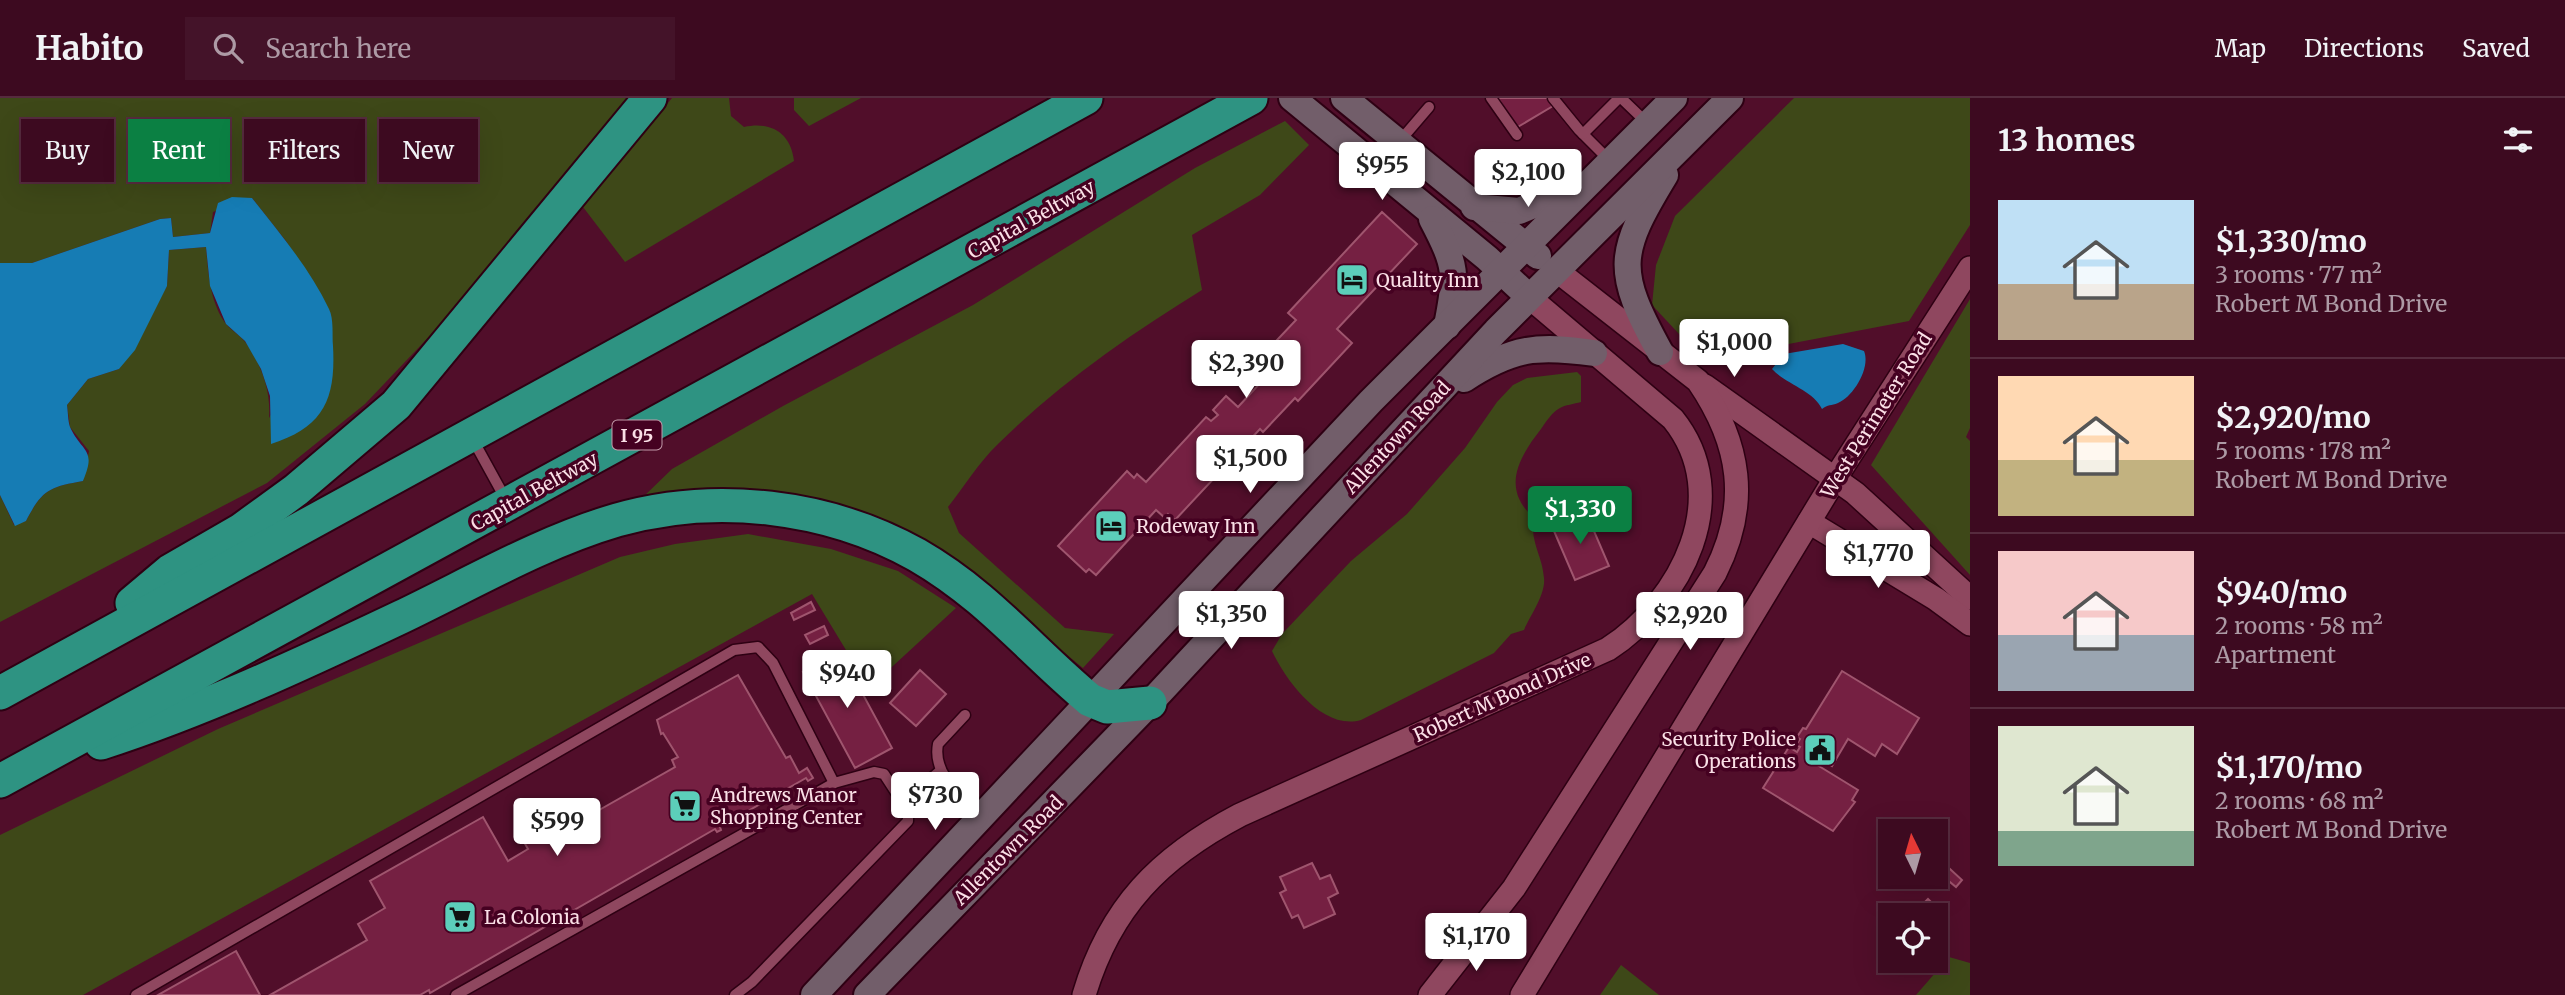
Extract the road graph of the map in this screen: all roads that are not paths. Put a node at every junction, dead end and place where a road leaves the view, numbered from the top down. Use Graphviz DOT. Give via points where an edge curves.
graph roads {
  1 [pos="650,98"];
  2 [pos="1086,98"];
  3 [pos="1292,98"];
  4 [pos="1344,98"];
  5 [pos="1491,98"];
  6 [pos="1553,98"];
  7 [pos="1620,98"];
  8 [pos="1674,98"];
  9 [pos="1730,98"];
  10 [pos="1249,99"];
  11 [pos="1429,107"];
  12 [pos="1648,123"];
  13 [pos="1581,132"];
  14 [pos="1517,135"];
  15 [pos="1686,139"];
  16 [pos="1398,143"];
  17 [pos="1609,160"];
  18 [pos="1589,180"];
  19 [pos="1474,207"];
  20 [pos="1427,208"];
  21 [pos="1525,247"];
  22 [pos="1970,268"];
  23 [pos="1556,270"];
  24 [pos="1501,271"];
  25 [pos="1529,297"];
  26 [pos="1447,326"];
  27 [pos="1660,352"];
  28 [pos="1594,353"];
  29 [pos="1698,381"];
  30 [pos="1431,401"];
  31 [pos="470,435"];
  32 [pos="1836,477"];
  33 [pos="509,505"];
  34 [pos="1809,522"];
  35 [pos="1970,598"];
  36 [pos="1970,624"];
  37 [pos="76,650"];
  38 [pos="0,693"];
  39 [pos="1090,700"];
  40 [pos="1150,703"];
  41 [pos="965,715"];
  42 [pos="940,771"];
  43 [pos="13,774"];
  44 [pos="834,783"];
  45 [pos="903,803"];
  46 [pos="982,817"];
  47 [pos="136,995"];
  48 [pos="456,995"];
  49 [pos="734,995"];
  50 [pos="814,995"];
  51 [pos="867,995"];
  52 [pos="1084,995"];
  53 [pos="1430,995"];
  54 [pos="1522,995"];
  1 -- 37 [label="highway" via="396,405 313,478 241,530 170,571"];
  2 -- 31 [label="highway"];
  3 -- 20 [label="main road"];
  4 -- 16 [label="main road"];
  5 -- 14 [label="lane"];
  6 -- 13 [label="lane"];
  7 -- 12 [label="lane"];
  7 -- 13 [label="lane"];
  8 -- 12 [label="main road, Allentown Road"];
  9 -- 15 [label="main road, Allentown Road"];
  10 -- 33 [label="highway, Capital Beltway / I 95"];
  11 -- 16 [label="lane"];
  12 -- 17 [label="main road, Allentown Road"];
  13 -- 17 [label="lane"];
  15 -- 23 [label="main road, Allentown Road"];
  15 -- 27 [label="main road" via="1641,214 1627,253 1629,291"];
  16 -- 19 [label="main road"];
  17 -- 18 [label="main road, Allentown Road"];
  18 -- 19 [label="main road" via="1529,209"];
  18 -- 21 [label="main road, Allentown Road"];
  19 -- 21 [label="main road"];
  20 -- 24 [label="main road"];
  20 -- 26 [label="main road" via="1455,272"];
  21 -- 23 [label="main road"];
  21 -- 24 [label="main road, Allentown Road"];
  22 -- 32 [label="street, West Perimeter Road"];
  23 -- 25 [label="main road, Allentown Road"];
  23 -- 27 [label="street"];
  24 -- 25 [label="main road"];
  24 -- 26 [label="main road, Allentown Road"];
  25 -- 28 [label="street, Robert M Bond Drive"];
  25 -- 30 [label="main road, Allentown Road"];
  26 -- 39 [label="main road, Allentown Road"];
  27 -- 29 [label="street"];
  28 -- 30 [label="main road" via="1552,348 1518,351 1487,364"];
  28 -- 52 [label="street, Robert M Bond Drive" via="1673,419 1697,459 1702,501 1693,542 1649,616 1608,649 1199,837 1152,874 1128,904 1106,939"];
  29 -- 32 [label="street"];
  29 -- 53 [label="street" via="1721,422 1737,472 1736,520 1727,551 1514,888"];
  30 -- 40 [label="main road, Allentown Road"];
  31 -- 33 [label="lane"];
  31 -- 37 [label="highway"];
  32 -- 34 [label="street, West Perimeter Road"];
  32 -- 35 [label="street"];
  33 -- 43 [label="highway, Capital Beltway / I 95"];
  34 -- 36 [label="street"];
  34 -- 54 [label="street, West Perimeter Road"];
  37 -- 38 [label="highway"];
  39 -- 40 [label="highway" via="1107,707"];
  39 -- 43 [label="highway" via="980,597 914,554 863,531 811,516 760,507 715,506 642,515 574,536 152,727"];
  39 -- 46 [label="main road, Allentown Road"];
  40 -- 51 [label="main road, Allentown Road"];
  41 -- 42 [label="lane" via="938,744"];
  42 -- 45 [label="lane"];
  42 -- 46 [label="lane"];
  44 -- 45 [label="lane" via="874,772 884,774"];
  44 -- 47 [label="lane" via="773,663 758,647 734,650"];
  44 -- 48 [label="lane"];
  45 -- 49 [label="lane" via="908,821 752,982"];
  46 -- 50 [label="main road, Allentown Road"];
}
